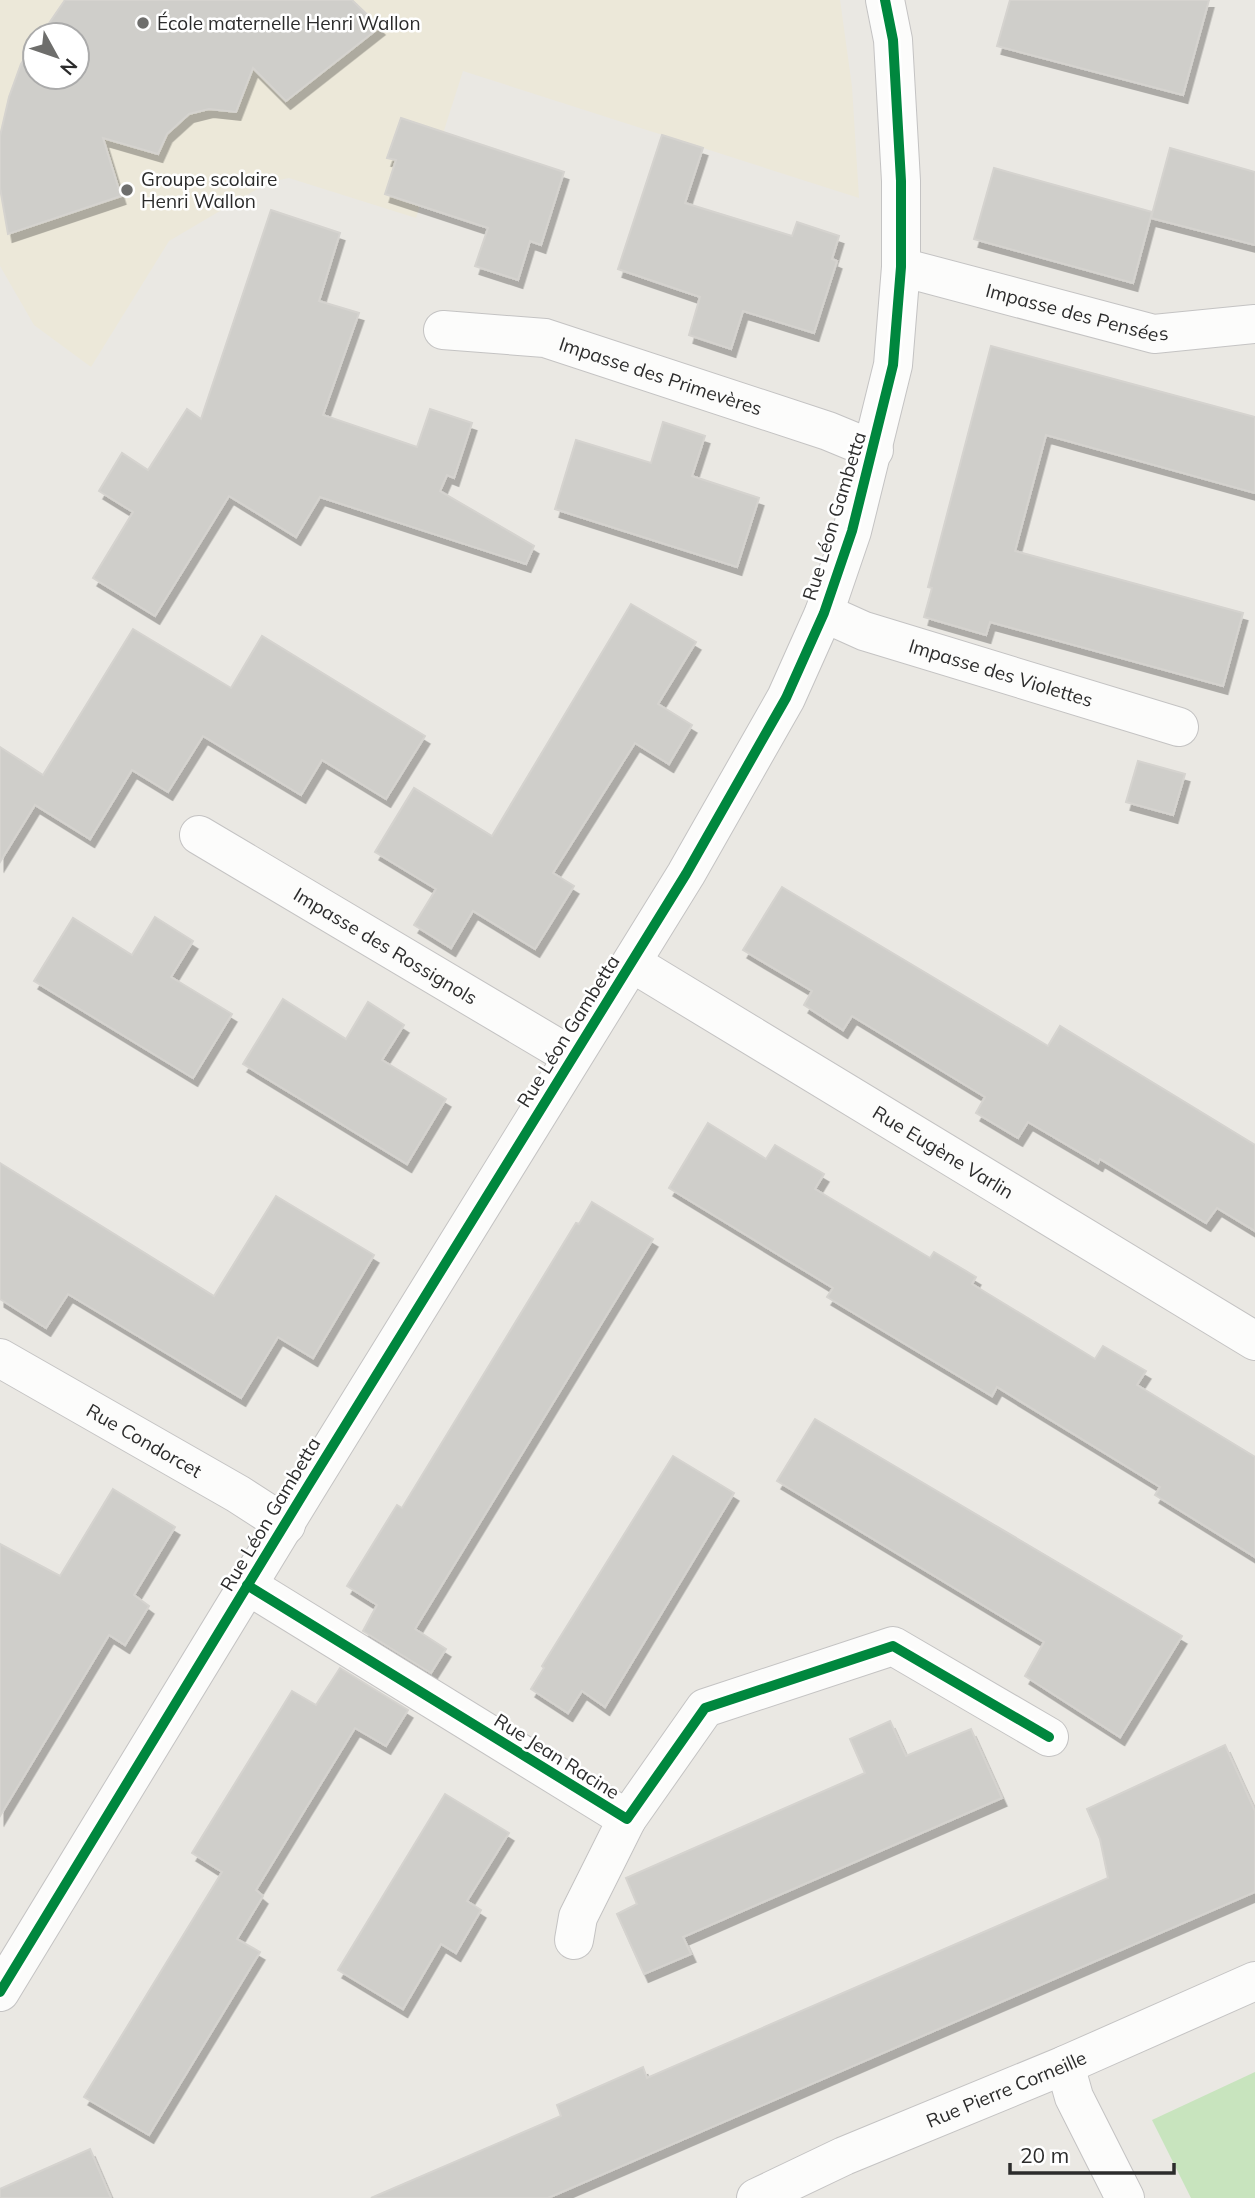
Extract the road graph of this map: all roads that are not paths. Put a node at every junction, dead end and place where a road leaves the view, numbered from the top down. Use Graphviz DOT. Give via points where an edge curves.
graph roads {
  1 [pos="885,0"];
  2 [pos="901,267"];
  3 [pos="1255,324"];
  4 [pos="443,330"];
  5 [pos="874,450"];
  6 [pos="824,614"];
  7 [pos="1179,727"];
  8 [pos="199,835"];
  9 [pos="632,963"];
  10 [pos="571,1056"];
  11 [pos="1255,1341"];
  12 [pos="0,1358"];
  13 [pos="286,1525"];
  14 [pos="247,1585"];
  15 [pos="1049,1737"];
  16 [pos="627,1819"];
  17 [pos="573,1940"];
  18 [pos="1255,1981"];
  19 [pos="0,1992"];
  20 [pos="1065,2065"];
  21 [pos="756,2198"];
  22 [pos="1125,2198"];
  1 -- 2 [label="street, Rue Léon Gambetta" via="901,180"];
  2 -- 3 [label="street, Impasse des Pensées" via="1154,334"];
  2 -- 5 [label="street, Rue Léon Gambetta" via="893,365"];
  4 -- 5 [label="street, Impasse des Primevères" via="545,338"];
  5 -- 6 [label="street, Rue Léon Gambetta"];
  6 -- 7 [label="street, Impasse des Violettes" via="864,631"];
  6 -- 9 [label="street, Rue Léon Gambetta" via="786,698"];
  8 -- 10 [label="street, Impasse des Rossignols"];
  9 -- 10 [label="street, Rue Léon Gambetta"];
  9 -- 11 [label="street, Rue Eugène Varlin"];
  10 -- 13 [label="street, Rue Léon Gambetta"];
  12 -- 13 [label="street, Rue Condorcet"];
  13 -- 14 [label="street, Rue Léon Gambetta"];
  14 -- 16 [label="street, Rue Jean Racine"];
  14 -- 19 [label="street, Rue Léon Gambetta"];
  15 -- 16 [label="street, Rue Jean Racine" via="893,1646 705,1708"];
  16 -- 17 [label="street, Rue Jean Racine" via="578,1917"];
  18 -- 20 [label="street, Rue Pierre Corneille"];
  20 -- 21 [label="street, Rue Pierre Corneille" via="844,2156"];
  20 -- 22 [label="street" via="1074,2097"];
}
